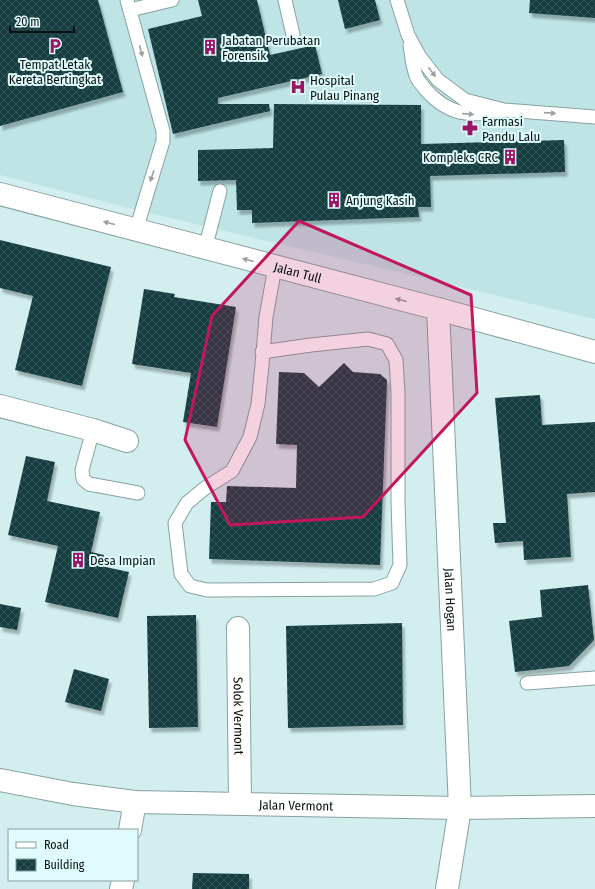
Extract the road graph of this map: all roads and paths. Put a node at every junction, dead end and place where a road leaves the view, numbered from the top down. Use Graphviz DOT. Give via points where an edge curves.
graph roads {
  1 [pos="172,0"];
  2 [pos="285,0"];
  3 [pos="397,0"];
  4 [pos="129,5"];
  5 [pos="294,35"];
  6 [pos="595,117"];
  7 [pos="220,191"];
  8 [pos="0,194"];
  9 [pos="136,230"];
  10 [pos="205,249"];
  11 [pos="275,267"];
  12 [pos="438,310"];
  13 [pos="262,352"];
  14 [pos="595,352"];
  15 [pos="0,406"];
  16 [pos="93,430"];
  17 [pos="127,441"];
  18 [pos="138,493"];
  19 [pos="238,628"];
  20 [pos="595,678"];
  21 [pos="527,683"];
  22 [pos="0,780"];
  23 [pos="135,802"];
  24 [pos="240,803"];
  25 [pos="595,806"];
  26 [pos="460,808"];
  27 [pos="130,829"];
  28 [pos="447,889"];
  1 -- 4 [label="lane"];
  2 -- 5 [label="lane"];
  3 -- 6 [label="lane, one-way" via="408,35 420,57 438,80 465,100 504,110"];
  4 -- 9 [label="lane, one-way" via="163,131 163,141"];
  7 -- 10 [label="lane"];
  9 -- 8 [label="street, Jalan Tull, one-way"];
  9 -- 10 [label="street, Jalan Tull"];
  11 -- 10 [label="street, Jalan Tull, one-way"];
  12 -- 11 [label="street, Jalan Tull, one-way"];
  11 -- 13 [label="lane"];
  12 -- 14 [label="street, Jalan Tull"];
  12 -- 26 [label="street, Jalan Hogan"];
  13 -- 13 [label="lane" via="258,404 250,437 232,471 187,503 175,523 181,574 190,586 207,590 374,589 392,583 400,565 398,392 396,360 387,344 368,339"];
  15 -- 16 [label="street"];
  16 -- 17 [label="street"];
  16 -- 18 [label="lane" via="82,470 83,479 89,484"];
  19 -- 24 [label="street, Solok Vermont"];
  20 -- 21 [label="lane"];
  22 -- 23 [label="street, Jalan Vermont" via="73,794"];
  23 -- 24 [label="street, Jalan Vermont"];
  23 -- 27 [label="street"];
  24 -- 26 [label="street, Jalan Vermont"];
  25 -- 26 [label="street, Jalan Vermont"];
  26 -- 28 [label="street, Jalan Hogan"];
}
